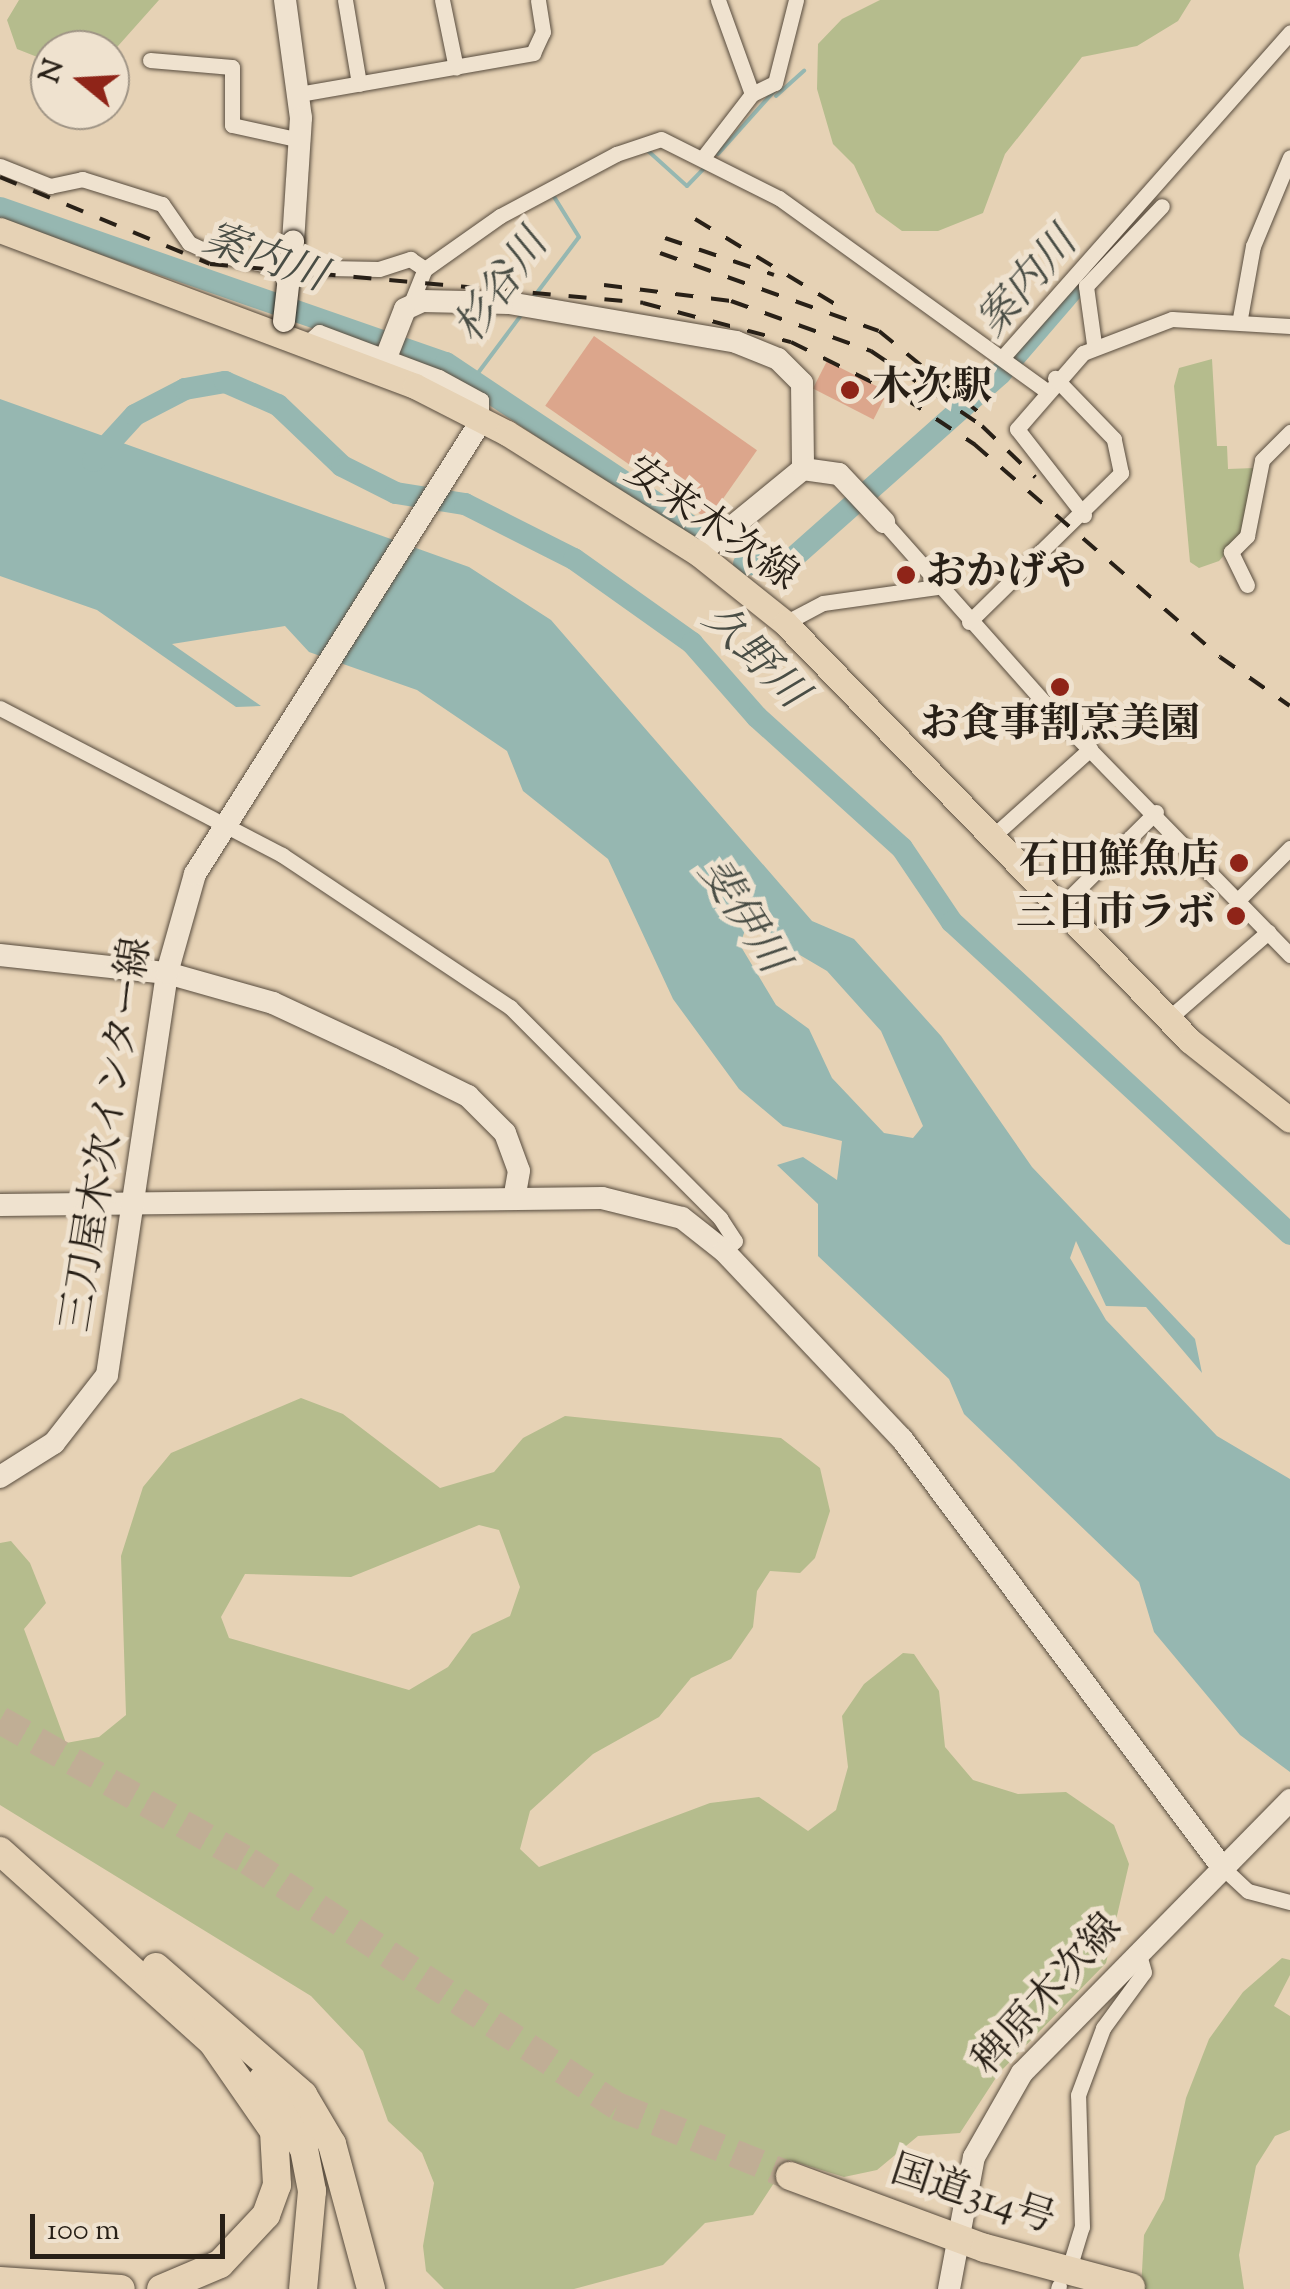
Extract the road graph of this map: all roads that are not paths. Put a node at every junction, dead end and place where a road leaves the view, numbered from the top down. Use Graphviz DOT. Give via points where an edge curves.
graph roads {
  1 [pos="285,0"];
  2 [pos="345,0"];
  3 [pos="442,0"];
  4 [pos="538,0"];
  5 [pos="718,0"];
  6 [pos="796,0"];
  7 [pos="1290,32"];
  8 [pos="150,60"];
  9 [pos="456,68"];
  10 [pos="359,84"];
  11 [pos="300,94"];
  12 [pos="752,94"];
  13 [pos="300,140"];
  14 [pos="705,156"];
  15 [pos="1290,158"];
  16 [pos="0,166"];
  17 [pos="1162,206"];
  18 [pos="0,230"];
  19 [pos="425,270"];
  20 [pos="1085,275"];
  21 [pos="411,303"];
  22 [pos="1240,318"];
  23 [pos="1290,326"];
  24 [pos="283,327"];
  25 [pos="308,342"];
  26 [pos="1094,344"];
  27 [pos="390,347"];
  28 [pos="1007,362"];
  29 [pos="1050,384"];
  30 [pos="481,420"];
  31 [pos="1290,432"];
  32 [pos="803,469"];
  33 [pos="1084,515"];
  34 [pos="884,522"];
  35 [pos="699,554"];
  36 [pos="1248,585"];
  37 [pos="937,587"];
  38 [pos="969,622"];
  39 [pos="786,624"];
  40 [pos="0,708"];
  41 [pos="1090,749"];
  42 [pos="1156,812"];
  43 [pos="226,821"];
  44 [pos="992,837"];
  45 [pos="1290,848"];
  46 [pos="1238,900"];
  47 [pos="1060,906"];
  48 [pos="1268,932"];
  49 [pos="1290,955"];
  50 [pos="0,956"];
  51 [pos="167,973"];
  52 [pos="1168,1019"];
  53 [pos="1290,1120"];
  54 [pos="514,1198"];
  55 [pos="0,1205"];
  56 [pos="129,1208"];
  57 [pos="724,1251"];
  58 [pos="0,1477"];
  59 [pos="1290,1800"];
  60 [pos="0,1834"];
  61 [pos="0,1851"];
  62 [pos="1222,1867"];
  63 [pos="1290,1902"];
  64 [pos="1138,1951"];
  65 [pos="213,2043"];
  66 [pos="303,2096"];
  67 [pos="790,2176"];
  68 [pos="955,2238"];
  69 [pos="1071,2262"];
  70 [pos="0,2281"];
  71 [pos="1132,2288"];
  72 [pos="121,2289"];
  73 [pos="161,2289"];
  74 [pos="303,2289"];
  75 [pos="316,2289"];
  76 [pos="371,2289"];
  77 [pos="949,2289"];
  1 -- 11 [label="street"];
  2 -- 10 [label="street"];
  3 -- 9 [label="street"];
  4 -- 9 [label="street" via="544,32 533,53"];
  5 -- 12 [label="street"];
  6 -- 12 [label="street" via="775,83"];
  7 -- 20 [label="street"];
  8 -- 13 [label="street" via="232,67 232,124"];
  9 -- 10 [label="street"];
  10 -- 11 [label="street"];
  11 -- 13 [label="street"];
  12 -- 14 [label="street"];
  13 -- 24 [label="street, bridge"];
  14 -- 19 [label="street" via="668,140 645,141 500,216"];
  14 -- 28 [label="street" via="883,268"];
  15 -- 22 [label="street" via="1253,246"];
  16 -- 19 [label="street" via="50,186 82,178 162,204 189,243 213,254 278,266 379,269 410,258"];
  17 -- 20 [label="street"];
  18 -- 24 [label="main road, 安来木次線"];
  19 -- 21 [label="street"];
  20 -- 26 [label="street" via="1083,303"];
  20 -- 28 [label="street"];
  21 -- 27 [label="street"];
  21 -- 32 [label="street" via="509,303 644,322 763,352 802,382"];
  22 -- 23 [label="street"];
  22 -- 26 [label="street" via="1172,319"];
  24 -- 25 [label="main road, 安来木次線"];
  25 -- 27 [label="street" via="319,332"];
  25 -- 30 [label="main road, 安来木次線"];
  26 -- 29 [label="street"];
  27 -- 30 [label="street" via="477,396"];
  28 -- 29 [label="street"];
  29 -- 33 [label="street" via="1018,434"];
  29 -- 33 [label="street" via="1114,439 1123,458 1116,483"];
  30 -- 35 [label="main road, 安来木次線"];
  30 -- 43 [label="street, 三刀屋木次インター線"];
  31 -- 36 [label="street" via="1277,437 1262,460 1247,536 1231,552"];
  32 -- 34 [label="street" via="820,467"];
  32 -- 35 [label="street"];
  33 -- 38 [label="street"];
  34 -- 37 [label="street"];
  35 -- 39 [label="main road, 安来木次線"];
  37 -- 38 [label="street"];
  37 -- 39 [label="street" via="823,603"];
  38 -- 41 [label="street"];
  39 -- 44 [label="main road, 安来木次線"];
  40 -- 43 [label="street"];
  41 -- 42 [label="street"];
  41 -- 44 [label="street"];
  42 -- 46 [label="street"];
  42 -- 47 [label="street"];
  43 -- 51 [label="street, 三刀屋木次インター線" via="195,874"];
  43 -- 57 [label="street" via="510,1006 720,1218 734,1241"];
  44 -- 47 [label="main road, 安来木次線"];
  45 -- 46 [label="street"];
  46 -- 48 [label="street"];
  47 -- 52 [label="main road, 安来木次線"];
  48 -- 49 [label="street"];
  48 -- 52 [label="street"];
  50 -- 51 [label="street"];
  51 -- 54 [label="street" via="274,1003 468,1096 505,1134 519,1171"];
  51 -- 56 [label="street, 三刀屋木次インター線"];
  52 -- 53 [label="main road, 安来木次線"];
  54 -- 56 [label="street"];
  54 -- 57 [label="street" via="643,1203 682,1218"];
  55 -- 56 [label="street"];
  56 -- 58 [label="street, 三刀屋木次インター線" via="124,1289 107,1375 54,1443"];
  57 -- 62 [label="street" via="902,1439"];
  59 -- 62 [label="street, 稗原木次線"];
  60 -- 66 [label="highway"];
  61 -- 65 [label="highway"];
  62 -- 63 [label="street" via="1248,1891"];
  62 -- 64 [label="street, 稗原木次線"];
  64 -- 68 [label="street, 稗原木次線" via="1004,2098 974,2157"];
  64 -- 69 [label="street" via="1144,1972 1095,2043 1078,2094 1082,2227"];
  65 -- 73 [label="highway" via="274,2131 278,2185 245,2243 220,2264"];
  65 -- 74 [label="highway" via="267,2086 304,2149 312,2192"];
  66 -- 75 [label="highway" via="324,2190"];
  66 -- 76 [label="highway" via="332,2144"];
  67 -- 68 [label="highway, 国道314号"];
  68 -- 71 [label="highway, 国道314号"];
  68 -- 77 [label="street, 稗原木次線"];
  70 -- 72 [label="highway"];
}
